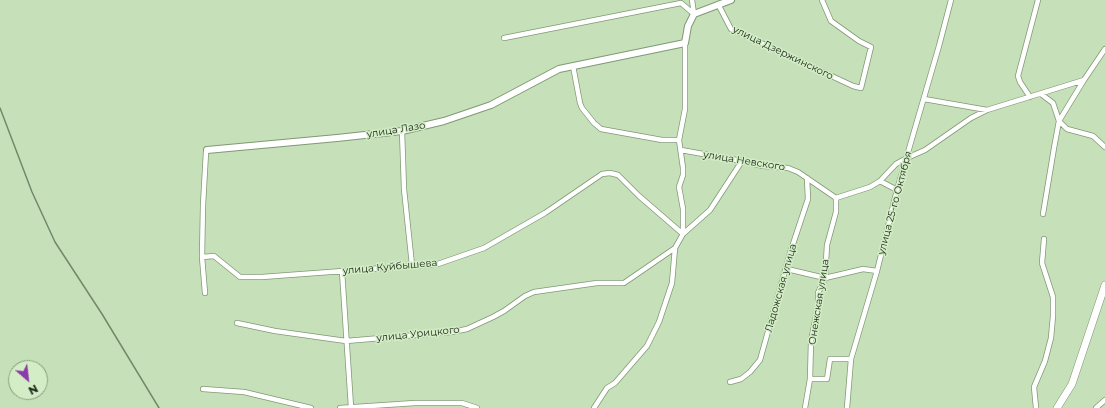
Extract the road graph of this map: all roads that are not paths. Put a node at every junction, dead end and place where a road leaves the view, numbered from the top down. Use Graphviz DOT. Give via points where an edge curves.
graph roads {
  1 [pos="692,0"];
  2 [pos="730,0"];
  3 [pos="822,0"];
  4 [pos="951,0"];
  5 [pos="1038,0"];
  6 [pos="718,4"];
  7 [pos="694,14"];
  8 [pos="504,38"];
  9 [pos="685,43"];
  10 [pos="1105,49"];
  11 [pos="573,66"];
  12 [pos="1084,80"];
  13 [pos="1041,94"];
  14 [pos="1030,97"];
  15 [pos="924,99"];
  16 [pos="987,110"];
  17 [pos="1059,121"];
  18 [pos="402,131"];
  19 [pos="679,140"];
  20 [pos="1105,147"];
  21 [pos="207,150"];
  22 [pos="681,150"];
  23 [pos="907,158"];
  24 [pos="742,161"];
  25 [pos="807,178"];
  26 [pos="880,181"];
  27 [pos="897,190"];
  28 [pos="836,198"];
  29 [pos="1043,214"];
  30 [pos="683,234"];
  31 [pos="1044,239"];
  32 [pos="675,248"];
  33 [pos="202,256"];
  34 [pos="412,265"];
  35 [pos="787,269"];
  36 [pos="342,271"];
  37 [pos="877,272"];
  38 [pos="825,278"];
  39 [pos="1105,285"];
  40 [pos="204,293"];
  41 [pos="1104,294"];
  42 [pos="237,323"];
  43 [pos="346,341"];
  44 [pos="851,359"];
  45 [pos="810,379"];
  46 [pos="730,382"];
  47 [pos="203,388"];
  48 [pos="1105,400"];
  49 [pos="351,407"];
  50 [pos="595,407"];
  51 [pos="311,408"];
  52 [pos="340,408"];
  53 [pos="477,408"];
  54 [pos="805,408"];
  55 [pos="847,408"];
  56 [pos="1036,408"];
  57 [pos="1057,408"];
  58 [pos="1096,408"];
  1 -- 7 [label="street"];
  2 -- 6 [label="street"];
  3 -- 6 [label="street, улица Дзержинского" via="831,20 871,47 861,88 730,29"];
  4 -- 15 [label="street, улица 25-го Октября"];
  5 -- 14 [label="street" via="1018,76"];
  6 -- 7 [label="street"];
  7 -- 8 [label="street" via="681,3"];
  7 -- 9 [label="street" via="688,26"];
  9 -- 11 [label="street, улица Лазо"];
  9 -- 19 [label="street" via="685,109"];
  10 -- 12 [label="street"];
  11 -- 18 [label="street, улица Лазо" via="559,69 491,105 444,121"];
  11 -- 19 [label="street" via="582,108 601,129 662,140"];
  12 -- 13 [label="street"];
  12 -- 17 [label="street"];
  13 -- 14 [label="street"];
  13 -- 17 [label="street" via="1053,103"];
  14 -- 16 [label="street"];
  15 -- 16 [label="street"];
  15 -- 23 [label="street, улица 25-го Октября"];
  16 -- 23 [label="street" via="925,150"];
  17 -- 20 [label="street" via="1071,131 1093,136"];
  17 -- 29 [label="street"];
  18 -- 21 [label="street, улица Лазо"];
  18 -- 34 [label="street" via="404,189"];
  19 -- 22 [label="street"];
  21 -- 33 [label="street, улица Лазо"];
  22 -- 24 [label="street, улица Невского"];
  22 -- 30 [label="street" via="683,175 679,187 683,209"];
  23 -- 26 [label="street" via="896,164"];
  23 -- 27 [label="street, улица 25-го Октября"];
  24 -- 25 [label="street, улица Невского" via="788,168"];
  24 -- 30 [label="street" via="710,210"];
  25 -- 28 [label="street, улица Невского"];
  25 -- 35 [label="street, Ладожская улица" via="808,199"];
  26 -- 27 [label="street"];
  26 -- 28 [label="street"];
  27 -- 37 [label="street, улица 25-го Октября"];
  28 -- 38 [label="street, Онежская улица" via="836,212 827,245"];
  30 -- 32 [label="street"];
  30 -- 34 [label="street, улица Куйбышева" via="618,175 602,174 546,213 484,248 438,264"];
  31 -- 56 [label="street" via="1042,263 1053,297 1053,316 1045,361 1034,386"];
  32 -- 43 [label="street, улица Урицкого" via="624,283 597,283 534,292 504,311 467,329"];
  32 -- 50 [label="street" via="672,283 659,322 647,346 615,383 607,388"];
  33 -- 36 [label="street, улица Куйбышева" via="214,256 240,277"];
  33 -- 40 [label="street, улица Лазо"];
  34 -- 36 [label="street, улица Куйбышева"];
  35 -- 38 [label="street"];
  35 -- 46 [label="street, Ладожская улица" via="760,360 741,379"];
  36 -- 43 [label="street"];
  37 -- 38 [label="street" via="863,269"];
  37 -- 44 [label="street, улица 25-го Октября"];
  38 -- 45 [label="street, Онежская улица" via="818,293 811,341"];
  39 -- 41 [label="main road"];
  41 -- 57 [label="main road" via="1072,384"];
  42 -- 43 [label="street, улица Урицкого"];
  43 -- 49 [label="street"];
  44 -- 45 [label="street" via="830,359 827,379"];
  44 -- 55 [label="street, улица 25-го Октября"];
  45 -- 54 [label="street, Онежская улица"];
  47 -- 51 [label="street" via="244,392"];
  48 -- 58 [label="street"];
  49 -- 52 [label="street"];
  49 -- 53 [label="street" via="462,403"];
}
